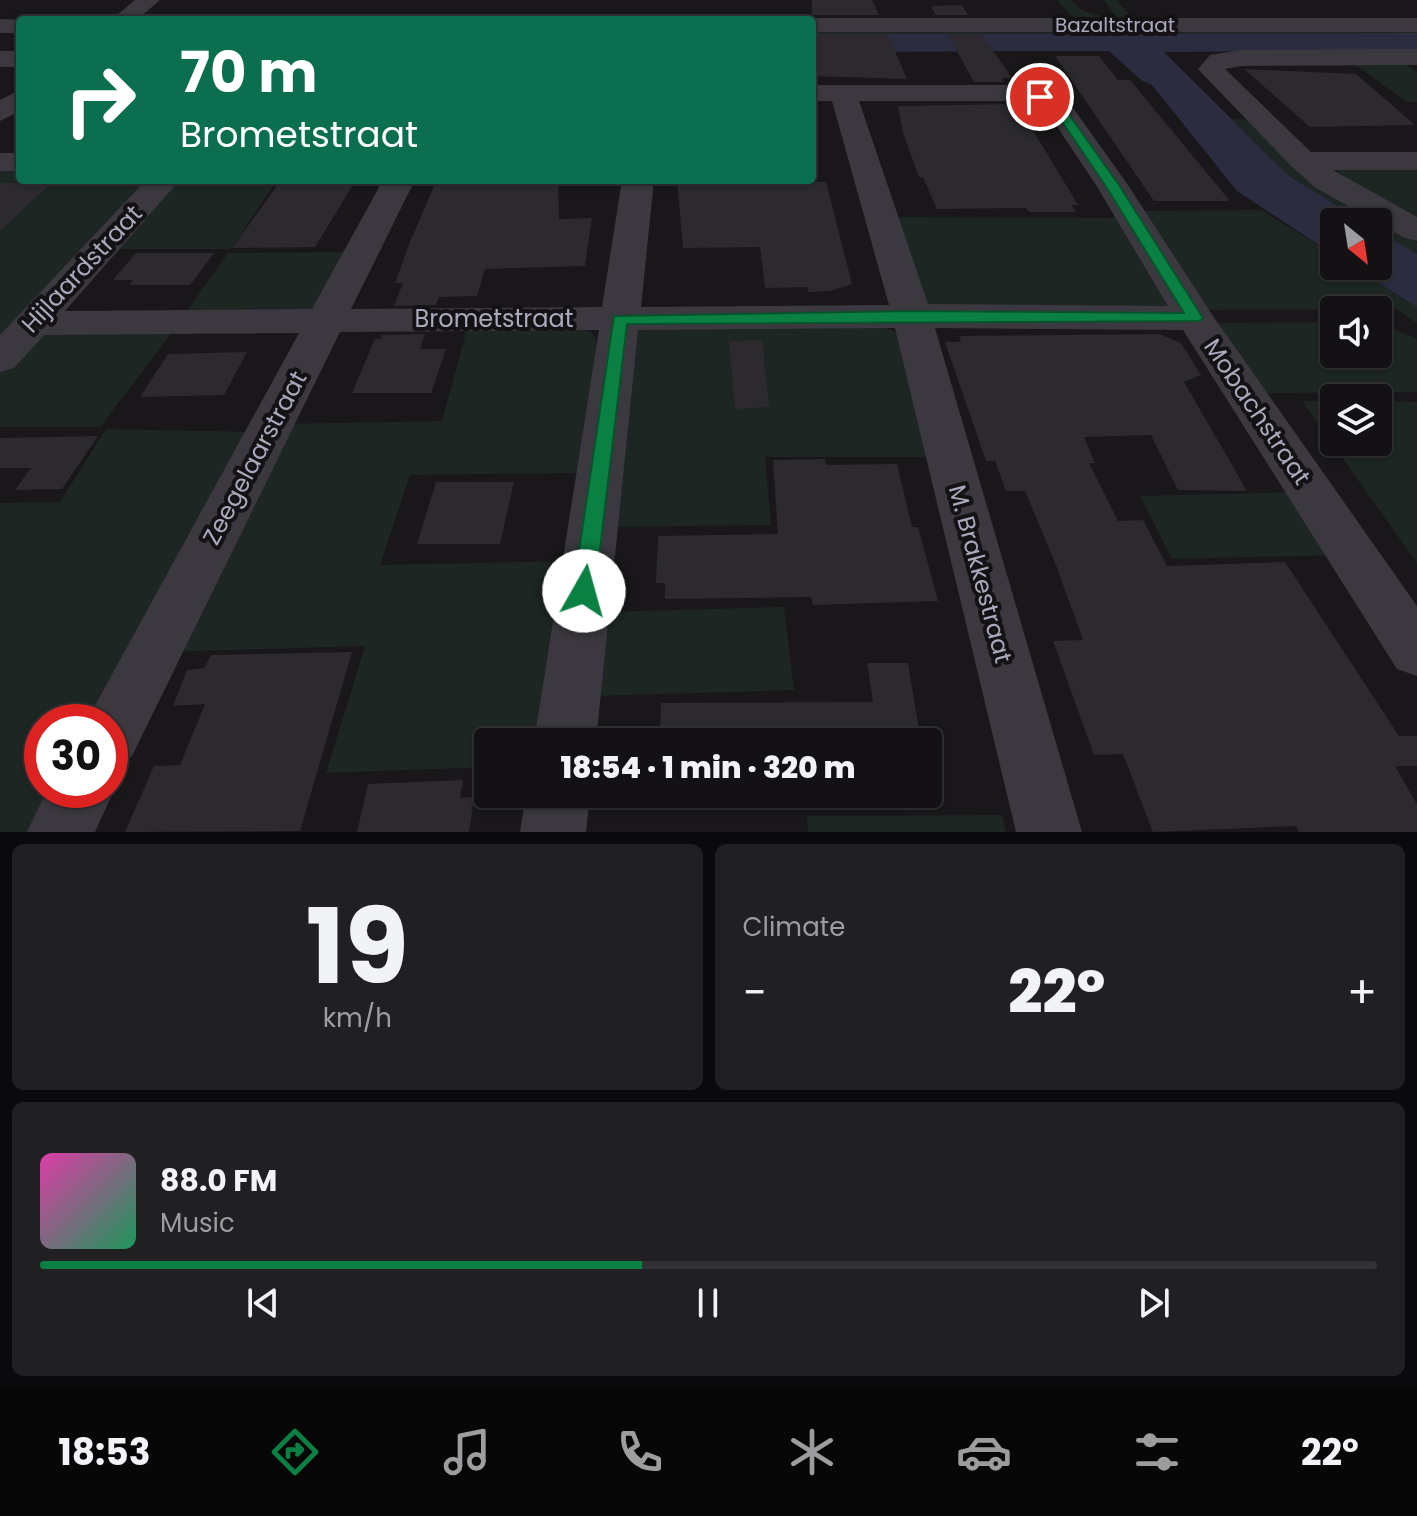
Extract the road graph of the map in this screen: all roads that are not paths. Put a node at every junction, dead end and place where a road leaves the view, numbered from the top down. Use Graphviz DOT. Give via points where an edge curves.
graph roads {
  1 [pos="149,0"];
  2 [pos="1052,0"];
  3 [pos="1124,0"];
  4 [pos="128,16"];
  5 [pos="816,25"];
  6 [pos="1072,25"];
  7 [pos="1149,25"];
  8 [pos="1417,25"];
  9 [pos="1417,57"];
  10 [pos="828,93"];
  11 [pos="1303,161"];
  12 [pos="1417,161"];
  13 [pos="160,184"];
  14 [pos="397,184"];
  15 [pos="637,184"];
  16 [pos="1417,231"];
  17 [pos="912,316"];
  18 [pos="1195,318"];
  19 [pos="327,319"];
  20 [pos="619,319"];
  21 [pos="33,323"];
  22 [pos="0,359"];
  23 [pos="1417,652"];
  24 [pos="127,704"];
  25 [pos="567,728"];
  26 [pos="73,808"];
  27 [pos="556,808"];
  28 [pos="60,832"];
  29 [pos="553,832"];
  30 [pos="1049,832"];
  1 -- 4 [label="street"];
  2 -- 6 [label="street"];
  3 -- 7 [label="street"];
  5 -- 6 [label="street, Bazaltstraat"];
  6 -- 7 [label="street, Bazaltstraat"];
  7 -- 8 [label="street, Bazaltstraat"];
  9 -- 11 [label="street" via="1219,60 1211,69"];
  10 -- 17 [label="street, M. Brakkestraat"];
  10 -- 18 [label="street, Mobachstraat" via="1022,93 1056,104"];
  11 -- 12 [label="street"];
  11 -- 16 [label="street" via="1327,181"];
  13 -- 21 [label="street, Hijlaardstraat"];
  14 -- 19 [label="street, Zeegelaarstraat"];
  15 -- 20 [label="street"];
  17 -- 18 [label="street, Brometstraat"];
  17 -- 20 [label="street, Brometstraat"];
  17 -- 30 [label="street, M. Brakkestraat"];
  18 -- 23 [label="street, Mobachstraat"];
  19 -- 20 [label="street, Brometstraat"];
  19 -- 21 [label="street, Brometstraat"];
  19 -- 24 [label="street, Zeegelaarstraat"];
  20 -- 25 [label="street"];
  21 -- 22 [label="street, Hijlaardstraat"];
  26 -- 28 [label="street"];
  27 -- 29 [label="street"];
}
